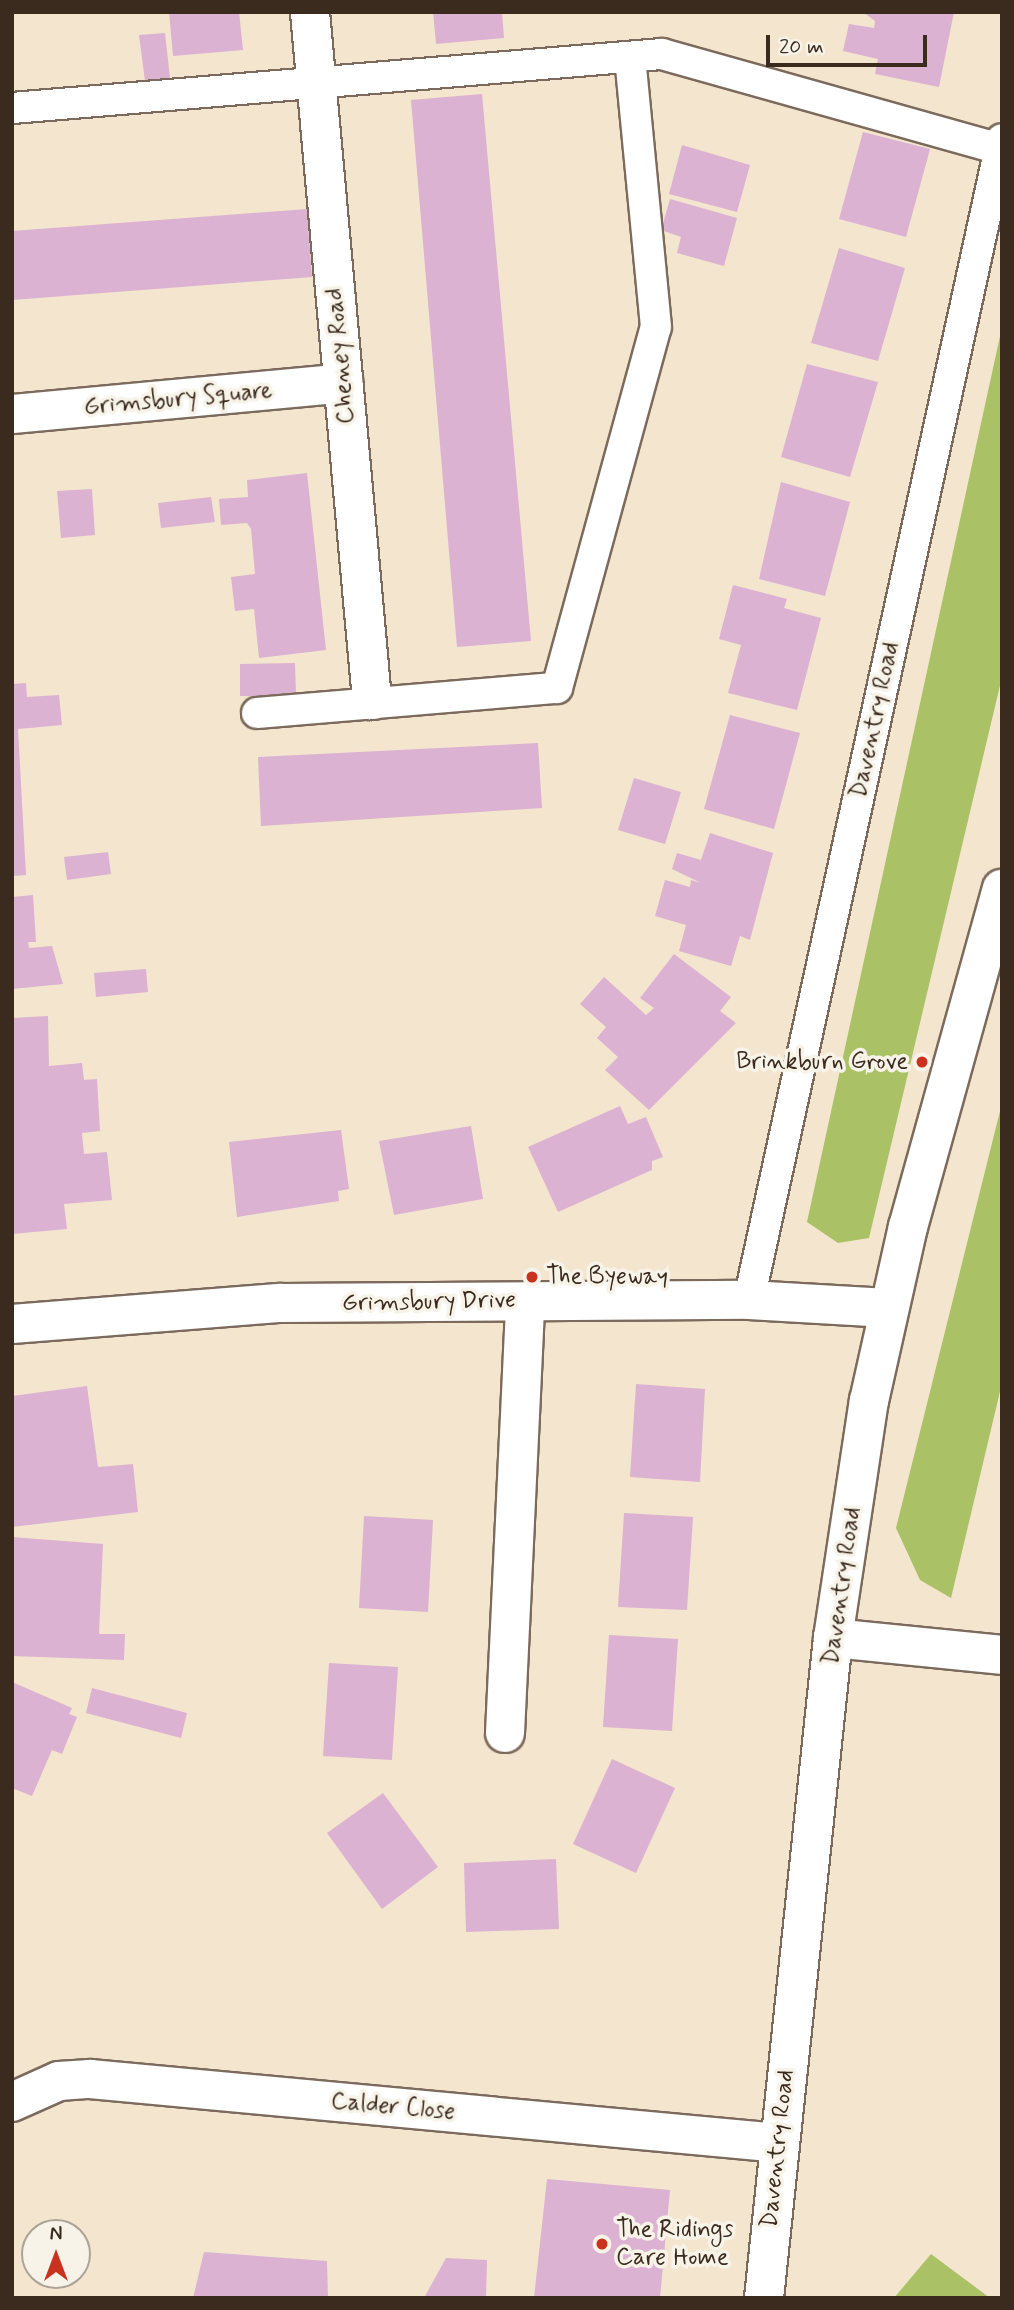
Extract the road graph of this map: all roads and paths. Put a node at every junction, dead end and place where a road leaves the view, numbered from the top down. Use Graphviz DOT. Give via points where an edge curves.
graph roads {
  1 [pos="310,12"];
  2 [pos="630,58"];
  3 [pos="316,78"];
  4 [pos="12,108"];
  5 [pos="1001,144"];
  6 [pos="344,383"];
  7 [pos="12,414"];
  8 [pos="372,700"];
  9 [pos="257,713"];
  10 [pos="1002,889"];
  11 [pos="749,1300"];
  12 [pos="525,1301"];
  13 [pos="888,1308"];
  14 [pos="12,1324"];
  15 [pos="833,1638"];
  16 [pos="1002,1655"];
  17 [pos="505,1733"];
  18 [pos="12,2102"];
  19 [pos="778,2143"];
  20 [pos="764,2298"];
  1 -- 3 [label="street, Cheney Road"];
  2 -- 3 [label="lane"];
  2 -- 5 [label="lane" via="677,56"];
  2 -- 8 [label="lane" via="656,327 557,688"];
  3 -- 4 [label="lane"];
  3 -- 6 [label="street, Cheney Road"];
  5 -- 11 [label="lane, Daventry Road"];
  6 -- 7 [label="street, Grimsbury Square"];
  6 -- 8 [label="street, Cheney Road"];
  8 -- 9 [label="lane"];
  10 -- 13 [label="street, Daventry Road"];
  11 -- 12 [label="street, Grimsbury Drive"];
  11 -- 13 [label="street, Grimsbury Drive"];
  12 -- 14 [label="street, Grimsbury Drive" via="281,1303"];
  12 -- 17 [label="street"];
  13 -- 15 [label="street, Daventry Road"];
  15 -- 16 [label="street"];
  15 -- 19 [label="street, Daventry Road"];
  18 -- 19 [label="street, Calder Close" via="60,2081 90,2079"];
  19 -- 20 [label="street, Daventry Road"];
}
